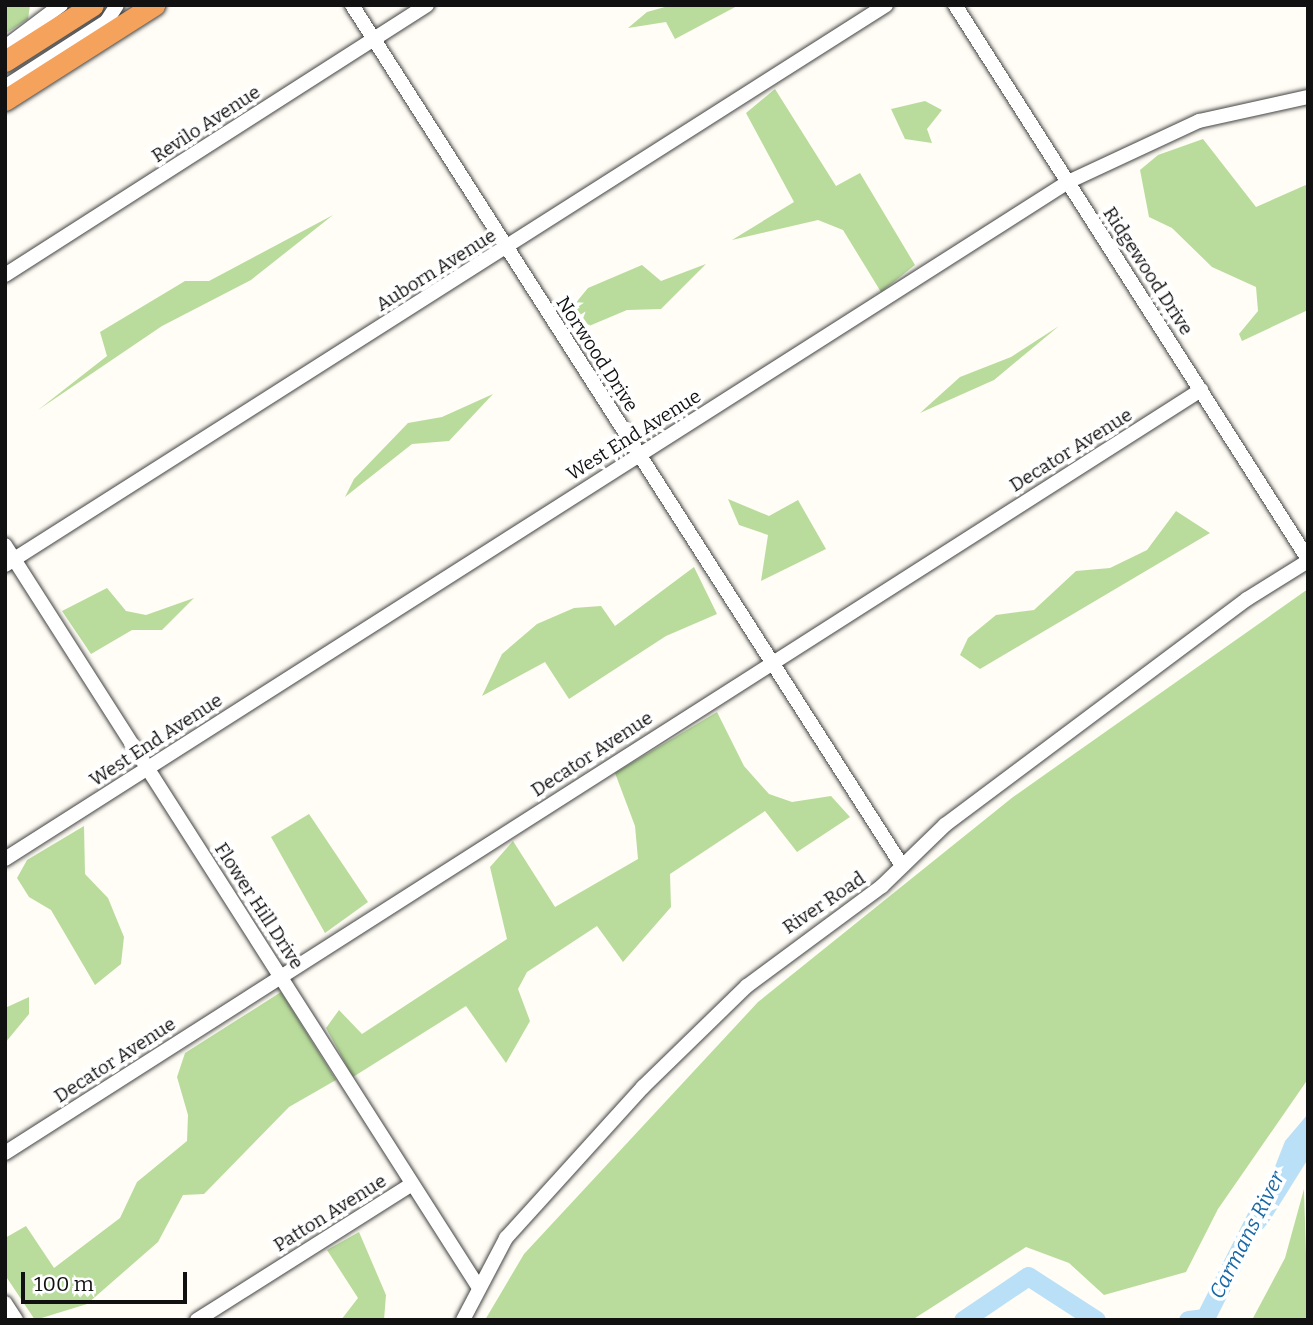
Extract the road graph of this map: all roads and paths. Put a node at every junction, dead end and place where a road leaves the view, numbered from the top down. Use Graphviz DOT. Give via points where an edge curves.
graph roads {
  1 [pos="61,5"];
  2 [pos="93,5"];
  3 [pos="117,5"];
  4 [pos="154,5"];
  5 [pos="352,5"];
  6 [pos="427,5"];
  7 [pos="886,5"];
  8 [pos="955,5"];
  9 [pos="374,39"];
  10 [pos="5,47"];
  11 [pos="5,61"];
  12 [pos="5,87"];
  13 [pos="1308,97"];
  14 [pos="5,100"];
  15 [pos="1068,182"];
  16 [pos="506,248"];
  17 [pos="5,275"];
  18 [pos="1201,390"];
  19 [pos="639,455"];
  20 [pos="5,545"];
  21 [pos="1308,560"];
  22 [pos="10,563"];
  23 [pos="771,662"];
  24 [pos="147,768"];
  25 [pos="5,859"];
  26 [pos="901,864"];
  27 [pos="281,976"];
  28 [pos="5,1153"];
  29 [pos="412,1184"];
  30 [pos="480,1288"];
  31 [pos="5,1303"];
  32 [pos="16,1320"];
  33 [pos="197,1320"];
  34 [pos="463,1320"];
  1 -- 10 [label="street"];
  2 -- 11 [label="highway"];
  3 -- 12 [label="street" via="106,22"];
  4 -- 14 [label="highway"];
  5 -- 9 [label="street, Norwood Drive"];
  6 -- 9 [label="street, Revilo Avenue"];
  7 -- 16 [label="street, Auborn Avenue"];
  8 -- 15 [label="street, Ridgewood Drive"];
  9 -- 16 [label="street, Norwood Drive"];
  9 -- 17 [label="street, Revilo Avenue"];
  13 -- 15 [label="street, West End Avenue" via="1199,121"];
  15 -- 18 [label="street, Ridgewood Drive"];
  15 -- 19 [label="street, West End Avenue"];
  16 -- 19 [label="street, Norwood Drive"];
  16 -- 22 [label="street, Auborn Avenue"];
  18 -- 21 [label="street, Ridgewood Drive"];
  18 -- 23 [label="street, Decator Avenue"];
  19 -- 23 [label="street, Norwood Drive"];
  19 -- 24 [label="street, West End Avenue"];
  20 -- 22 [label="street, Flower Hill Drive"];
  21 -- 26 [label="street, River Road" via="1247,599"];
  22 -- 24 [label="street, Flower Hill Drive"];
  23 -- 26 [label="street, Norwood Drive"];
  23 -- 27 [label="street, Decator Avenue"];
  24 -- 25 [label="street, West End Avenue"];
  24 -- 27 [label="street, Flower Hill Drive"];
  26 -- 30 [label="street, River Road" via="882,886 785,953 643,1087 506,1238"];
  27 -- 28 [label="street, Decator Avenue"];
  27 -- 29 [label="street, Flower Hill Drive"];
  29 -- 30 [label="street, Flower Hill Drive"];
  29 -- 33 [label="street, Patton Avenue"];
  30 -- 34 [label="street, River Road"];
  31 -- 32 [label="street"];
}
